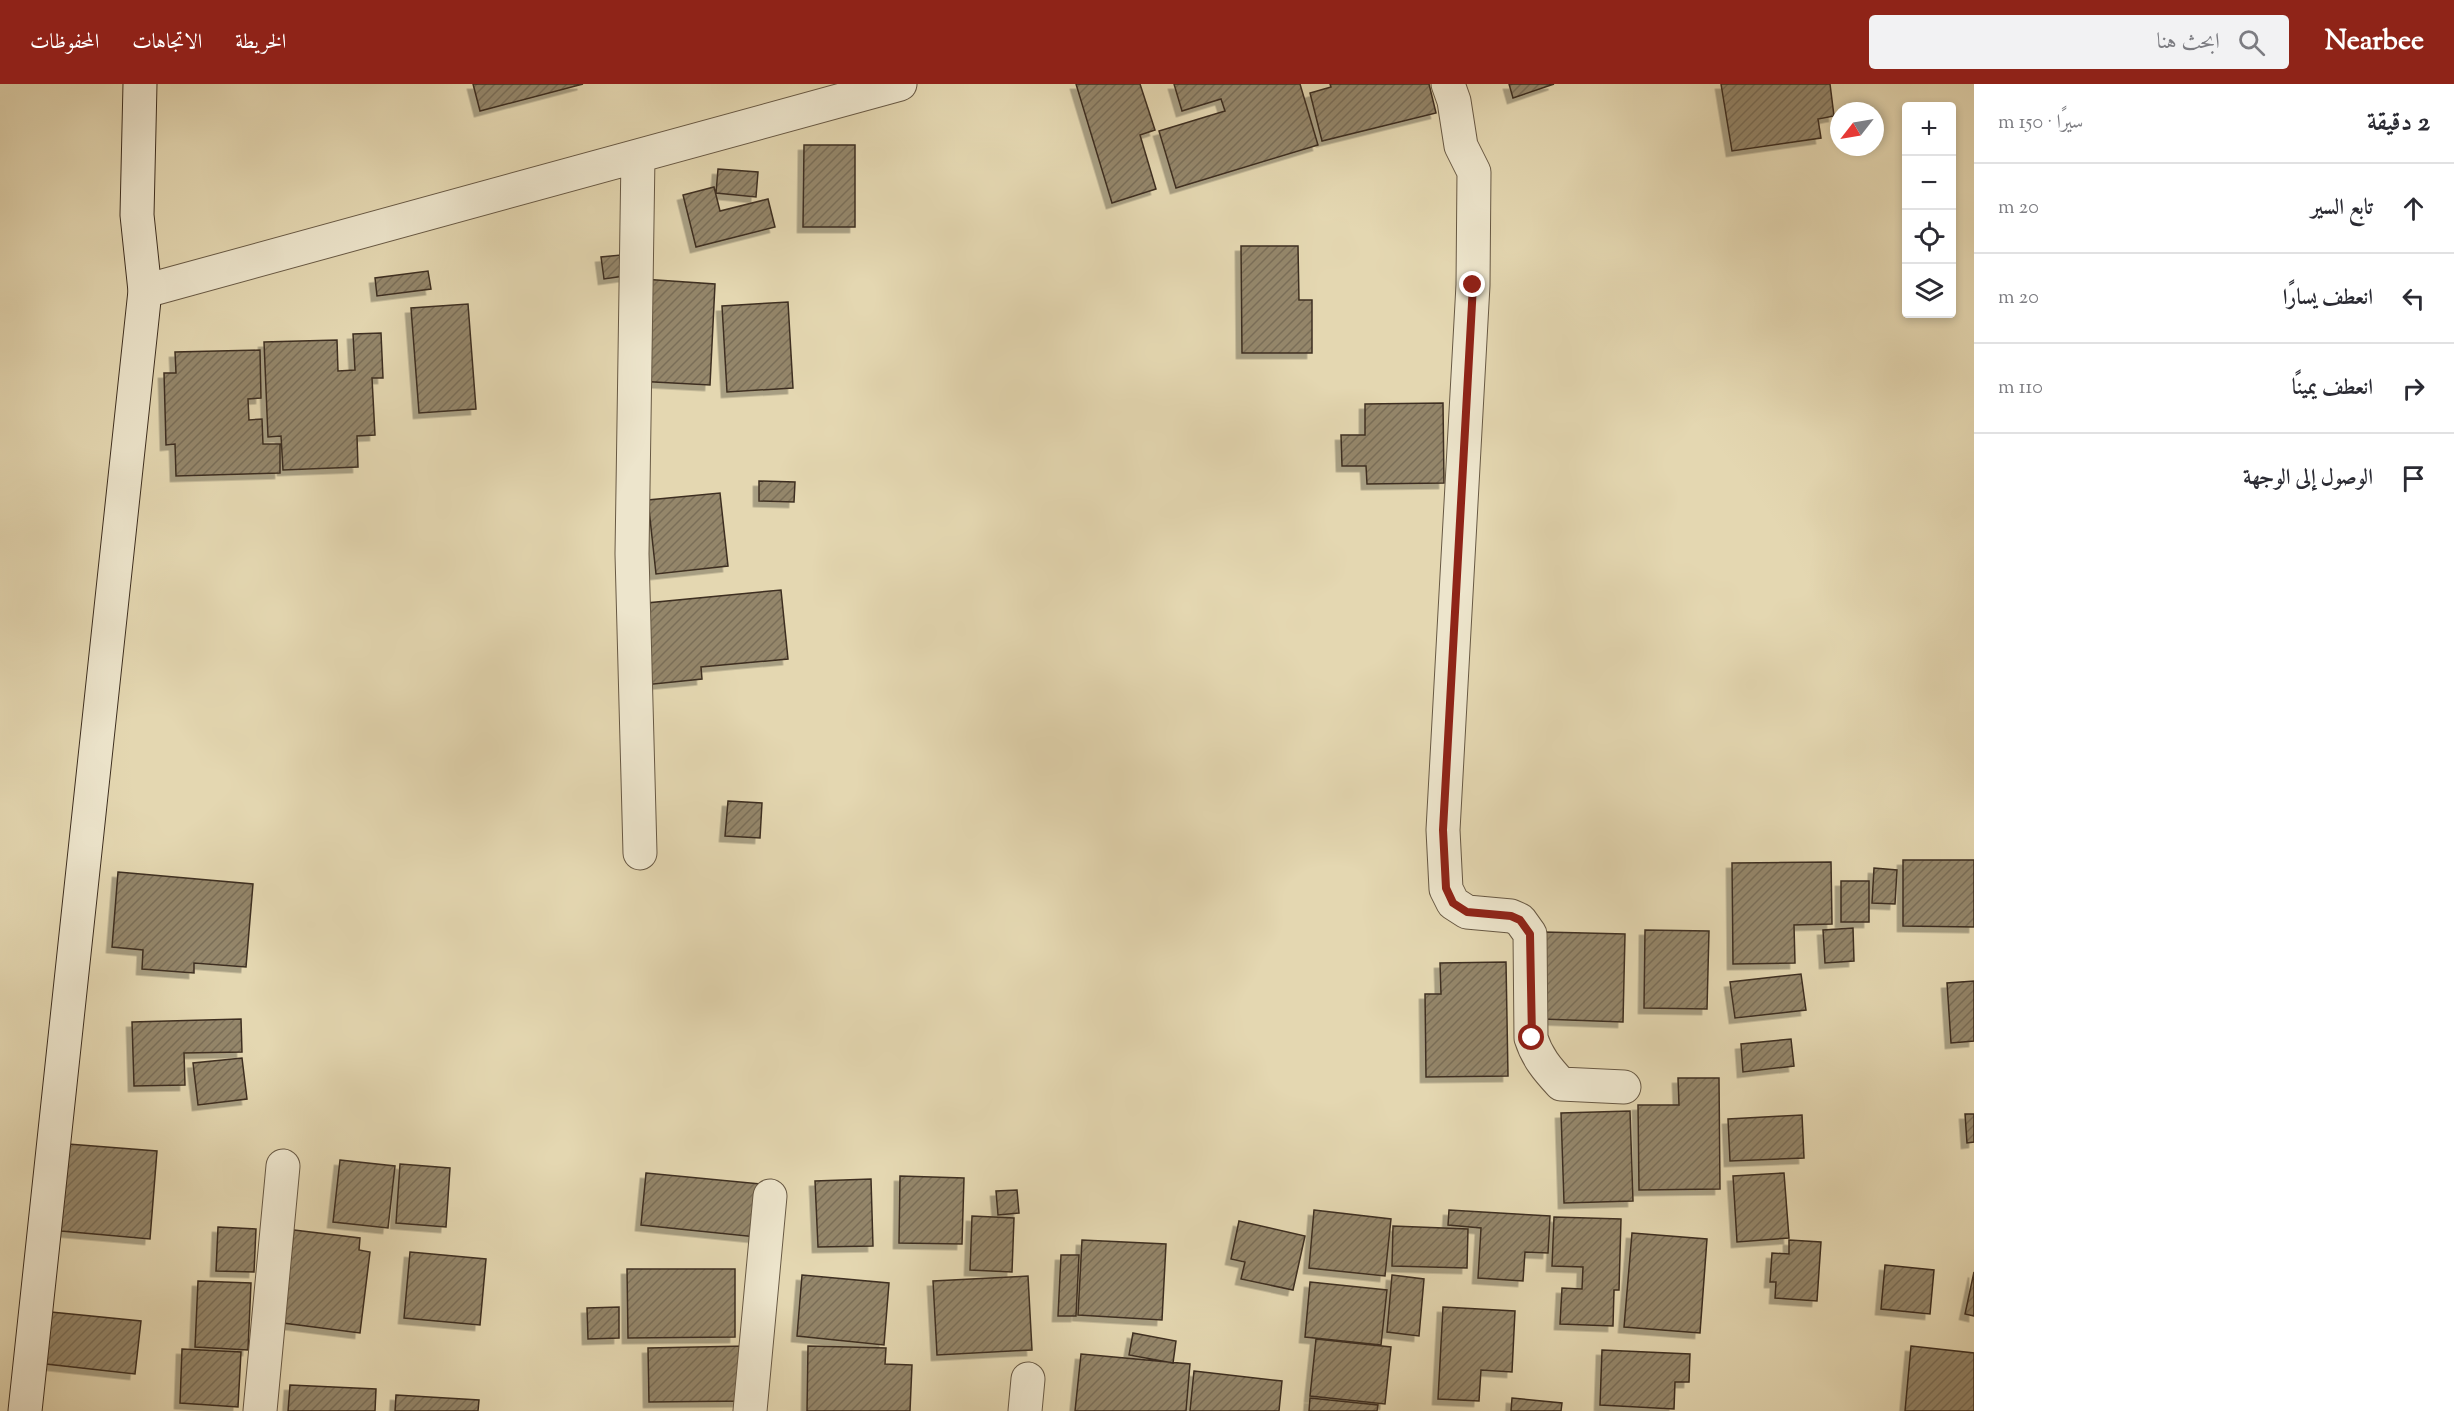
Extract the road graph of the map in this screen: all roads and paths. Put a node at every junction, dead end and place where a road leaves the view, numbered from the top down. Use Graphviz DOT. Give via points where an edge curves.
graph roads {
  1 [pos="140,84"];
  2 [pos="900,84"];
  3 [pos="1448,84"];
  4 [pos="638,156"];
  5 [pos="145,291"];
  6 [pos="640,853"];
  7 [pos="1624,1087"];
  8 [pos="284,1166"];
  9 [pos="770,1196"];
  10 [pos="1028,1379"];
  11 [pos="26,1411"];
  12 [pos="260,1411"];
  13 [pos="750,1411"];
  14 [pos="1025,1411"];
  1 -- 5 [label="street" via="137,215"];
  2 -- 4 [label="street"];
  3 -- 7 [label="street" via="1461,146 1474,172 1473,285 1443,830 1446,888 1453,903 1467,912 1511,916 1520,920 1530,934 1532,1038 1536,1054 1549,1072 1560,1084"];
  4 -- 5 [label="street"];
  4 -- 6 [label="street" via="632,554"];
  5 -- 11 [label="street"];
  8 -- 12 [label="street"];
  9 -- 13 [label="street"];
  10 -- 14 [label="street"];
}
